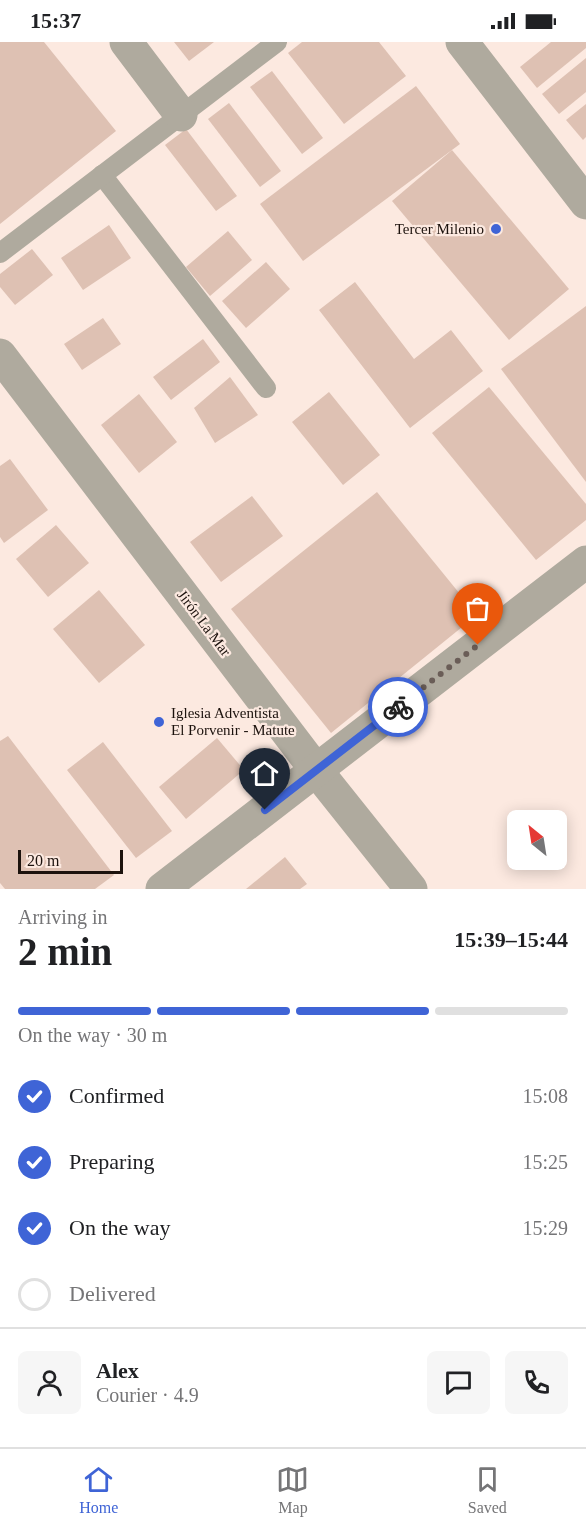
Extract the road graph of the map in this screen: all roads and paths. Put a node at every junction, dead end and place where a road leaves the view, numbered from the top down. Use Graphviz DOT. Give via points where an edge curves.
graph roads {
  1 [pos="126,42"];
  2 [pos="277,42"];
  3 [pos="462,42"];
  4 [pos="181,115"];
  5 [pos="102,175"];
  6 [pos="586,203"];
  7 [pos="0,253"];
  8 [pos="0,355"];
  9 [pos="266,388"];
  10 [pos="586,562"];
  11 [pos="316,770"];
  12 [pos="162,889"];
  13 [pos="411,889"];
  1 -- 4 [label="street"];
  2 -- 4 [label="lane"];
  3 -- 6 [label="street"];
  4 -- 5 [label="lane"];
  5 -- 7 [label="lane"];
  5 -- 9 [label="lane"];
  8 -- 11 [label="street, Jirón La Mar"];
  10 -- 11 [label="street"];
  11 -- 12 [label="street"];
  11 -- 13 [label="street, Jirón La Mar"];
}
